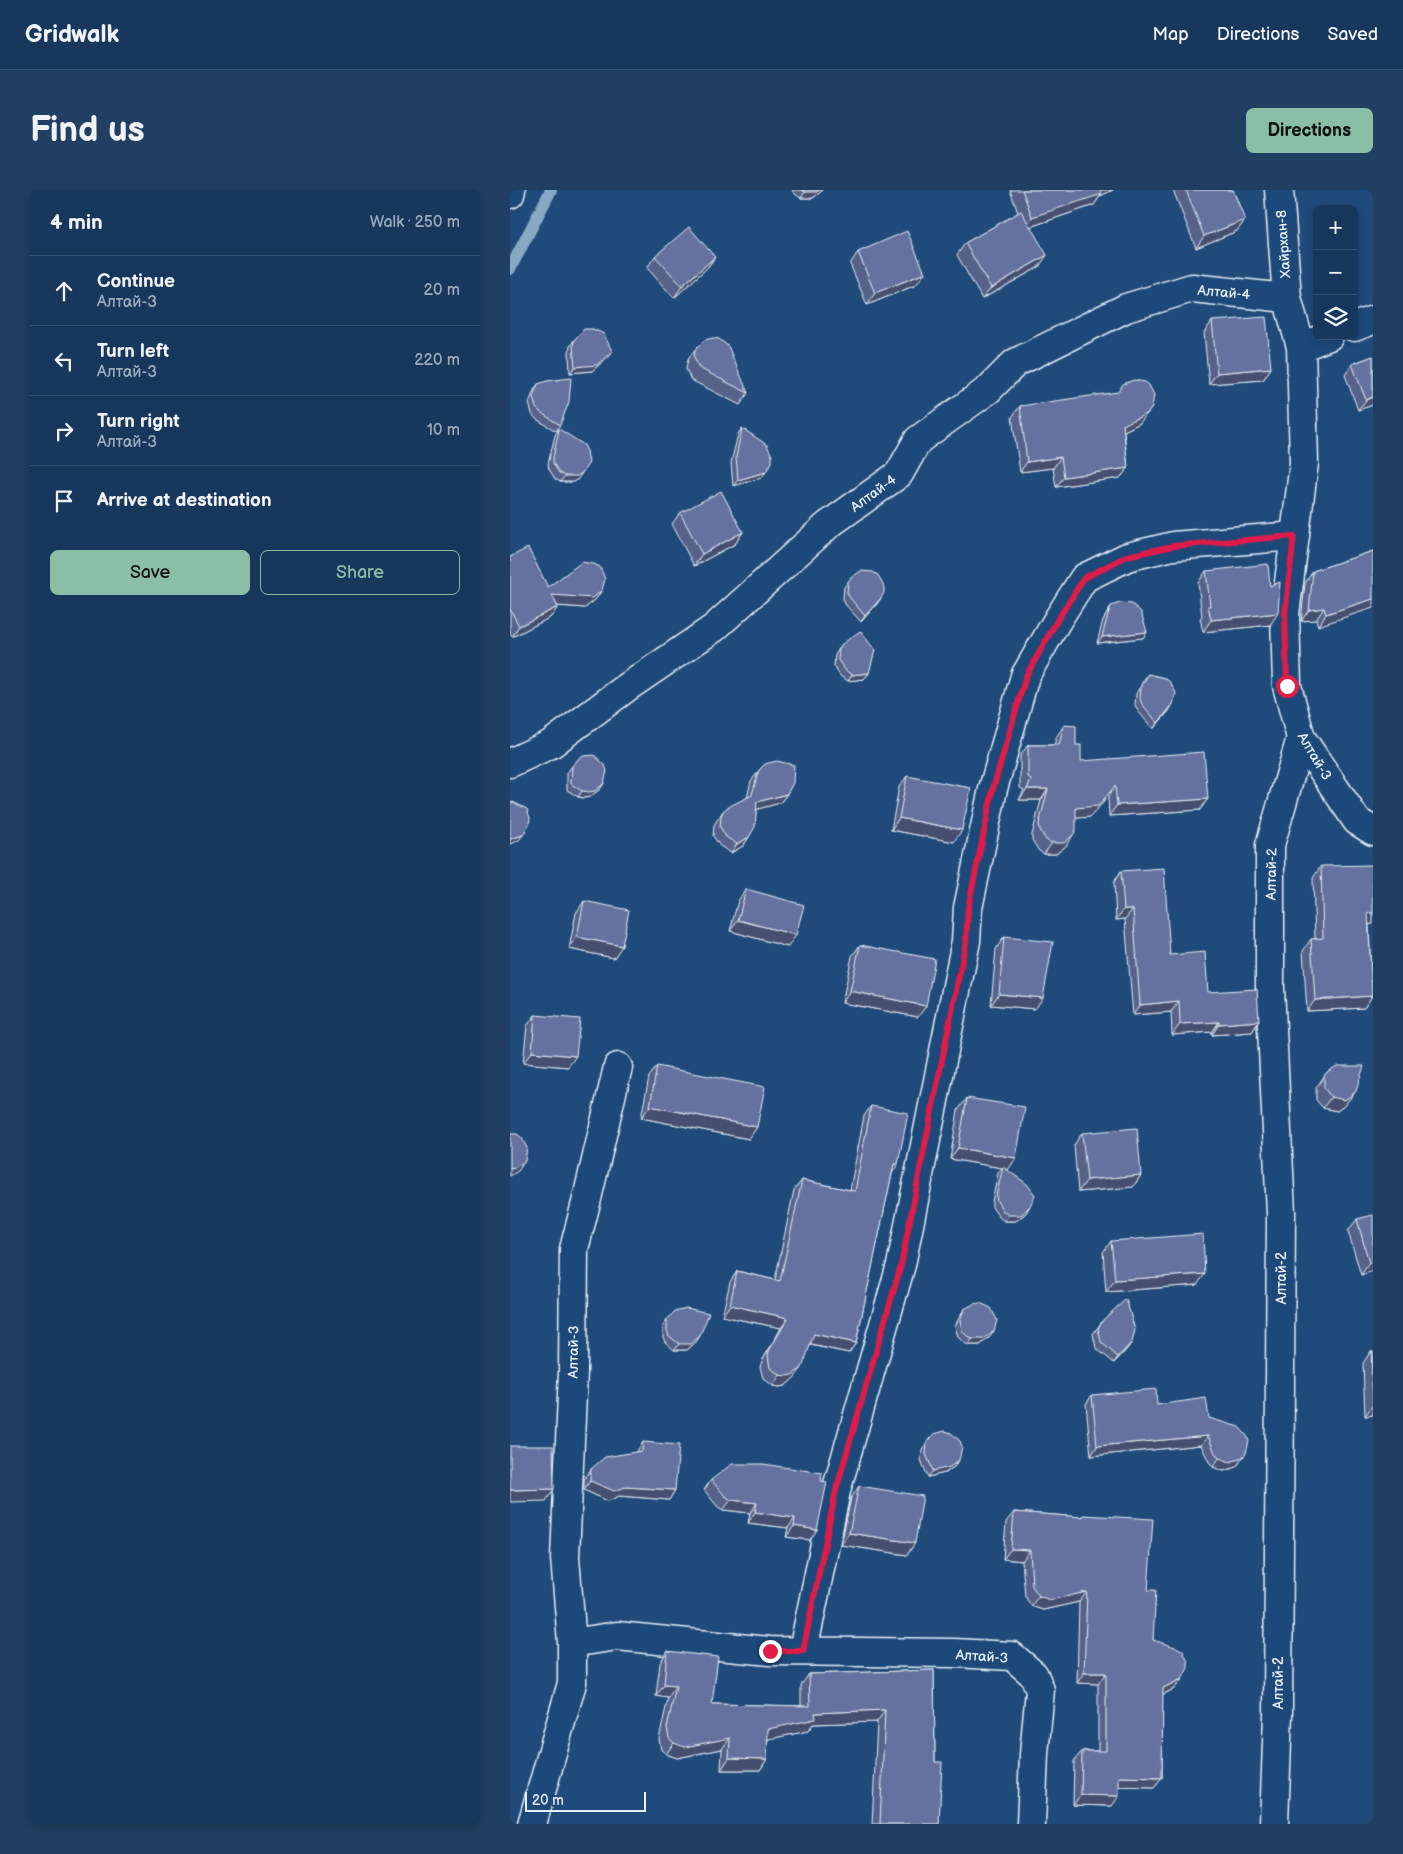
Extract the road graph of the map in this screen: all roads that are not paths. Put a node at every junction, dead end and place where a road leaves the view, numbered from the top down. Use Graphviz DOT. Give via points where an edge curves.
graph roads {
  1 [pos="511,190"];
  2 [pos="1279,190"];
  3 [pos="510,194"];
  4 [pos="1287,298"];
  5 [pos="1373,320"];
  6 [pos="1358,326"];
  7 [pos="1318,340"];
  8 [pos="1301,346"];
  9 [pos="1294,536"];
  10 [pos="1301,738"];
  11 [pos="510,763"];
  12 [pos="1368,820"];
  13 [pos="618,1067"];
  14 [pos="572,1643"];
  15 [pos="803,1651"];
  16 [pos="532,1824"];
  17 [pos="1031,1824"];
  18 [pos="1274,1824"];
  1 -- 3 [label="street"];
  2 -- 4 [label="street, Хайрхан-8"];
  4 -- 8 [label="street, Алтай-3"];
  4 -- 11 [label="street, Алтай-4" via="1192,288 1126,308 1015,363 988,390 918,440 899,474 828,525 714,628 550,744"];
  5 -- 6 [label="street"];
  7 -- 8 [label="street"];
  8 -- 9 [label="street, Алтай-3" via="1304,463"];
  9 -- 10 [label="street, Алтай-3" via="1285,614 1287,686"];
  9 -- 15 [label="street" via="1173,546 1127,556 1084,578 1026,676 993,789 901,1265 836,1490"];
  10 -- 12 [label="street, Алтай-3"];
  10 -- 18 [label="street, Алтай-2" via="1270,844 1270,988 1281,1213 1278,1704"];
  13 -- 14 [label="street, Алтай-3" via="574,1249 566,1558"];
  14 -- 15 [label="street, Алтай-3" via="617,1636 770,1651"];
  14 -- 16 [label="street, Алтай-3" via="572,1683"];
  15 -- 17 [label="street, Алтай-3" via="1012,1656 1034,1675 1040,1690"];
}
